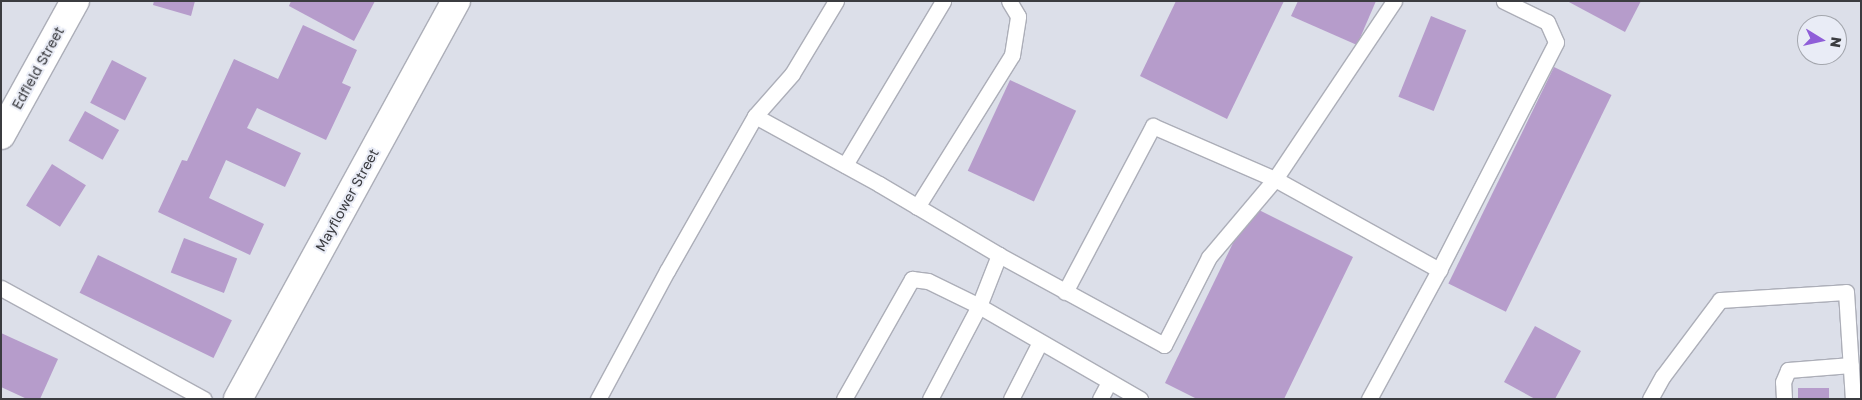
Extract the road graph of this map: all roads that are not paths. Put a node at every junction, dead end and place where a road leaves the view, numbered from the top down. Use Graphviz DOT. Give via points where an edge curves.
graph roads {
  1 [pos="75,1"];
  2 [pos="456,1"];
  3 [pos="836,1"];
  4 [pos="943,1"];
  5 [pos="1009,1"];
  6 [pos="1394,1"];
  7 [pos="1504,1"];
  8 [pos="755,116"];
  9 [pos="1,135"];
  10 [pos="845,165"];
  11 [pos="1274,179"];
  12 [pos="917,207"];
  13 [pos="999,255"];
  14 [pos="1440,270"];
  15 [pos="1,288"];
  16 [pos="1065,292"];
  17 [pos="979,306"];
  18 [pos="1040,342"];
  19 [pos="1850,365"];
  20 [pos="1109,382"];
  21 [pos="1855,389"];
  22 [pos="204,399"];
  23 [pos="238,399"];
  24 [pos="598,399"];
  25 [pos="844,399"];
  26 [pos="930,399"];
  27 [pos="1010,399"];
  28 [pos="1100,399"];
  29 [pos="1140,399"];
  30 [pos="1368,399"];
  31 [pos="1650,399"];
  32 [pos="1784,399"];
  1 -- 9 [label="street, Edfield Street"];
  2 -- 23 [label="street, Mayflower Street"];
  3 -- 8 [label="lane" via="792,74"];
  4 -- 10 [label="lane"];
  5 -- 12 [label="lane" via="1018,16 1012,55"];
  6 -- 11 [label="lane"];
  7 -- 14 [label="lane" via="1547,22 1556,42"];
  8 -- 10 [label="lane"];
  8 -- 24 [label="lane"];
  10 -- 12 [label="lane"];
  11 -- 14 [label="lane"];
  11 -- 16 [label="lane" via="1209,257 1164,345"];
  11 -- 16 [label="lane" via="1153,126"];
  12 -- 13 [label="lane"];
  13 -- 16 [label="lane"];
  13 -- 17 [label="lane"];
  14 -- 30 [label="lane"];
  15 -- 22 [label="lane"];
  17 -- 18 [label="lane"];
  17 -- 25 [label="lane" via="928,281 912,279"];
  17 -- 26 [label="lane"];
  18 -- 20 [label="lane"];
  18 -- 27 [label="lane"];
  19 -- 21 [label="lane"];
  19 -- 31 [label="lane" via="1846,292 1720,300 1663,376"];
  19 -- 32 [label="lane" via="1788,370 1783,382"];
  20 -- 28 [label="lane"];
  20 -- 29 [label="lane"];
}
